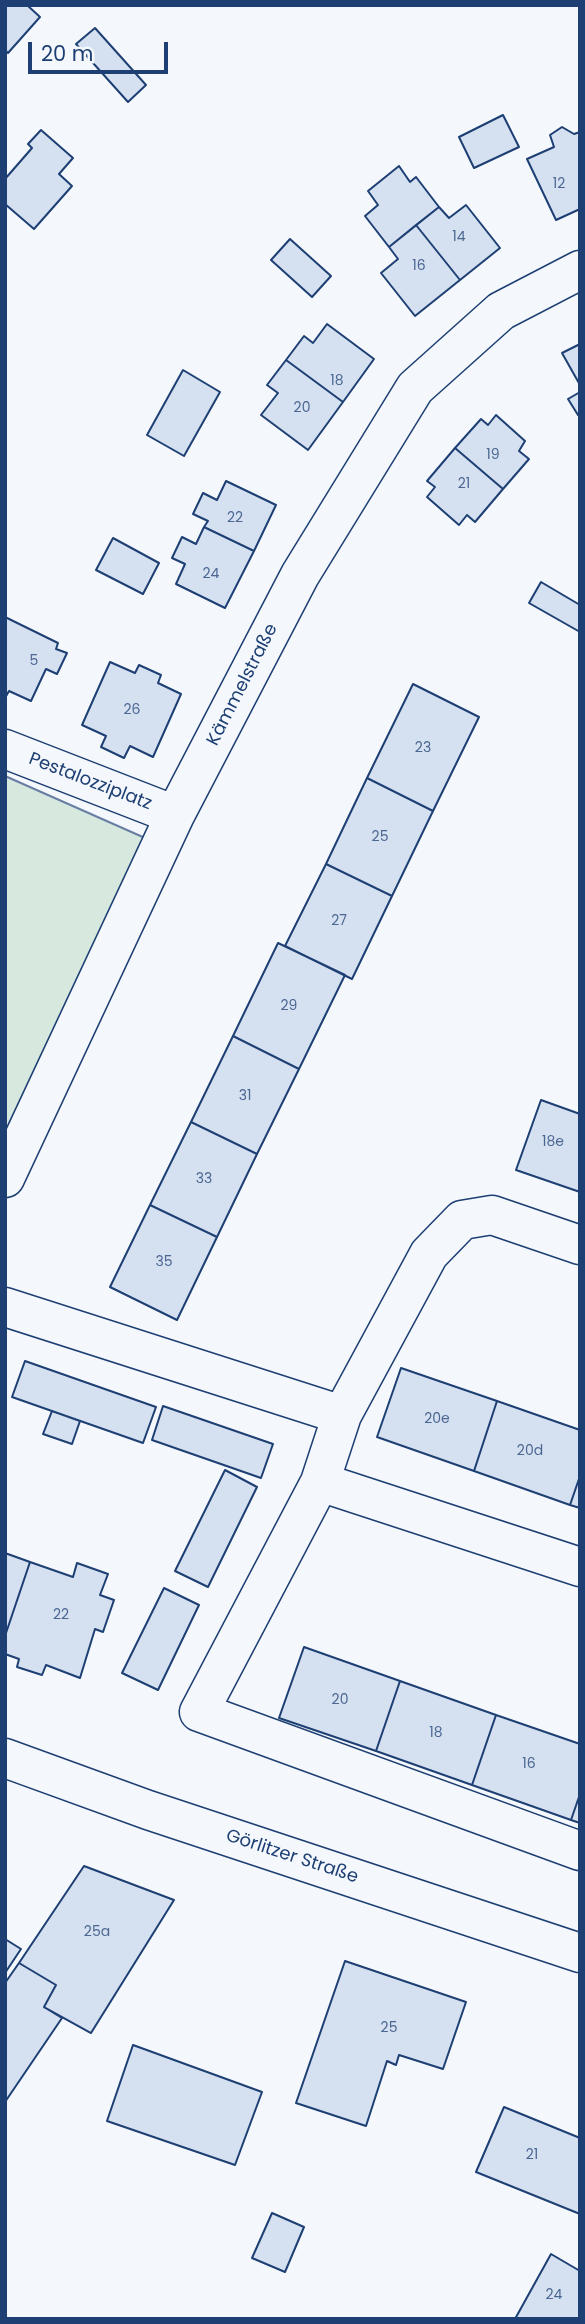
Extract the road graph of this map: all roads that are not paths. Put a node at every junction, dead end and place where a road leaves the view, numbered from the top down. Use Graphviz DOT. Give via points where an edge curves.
graph roads {
  1 [pos="580,270"];
  2 [pos="5,749"];
  3 [pos="175,815"];
  4 [pos="7,1167"];
  5 [pos="580,1245"];
  6 [pos="5,1307"];
  7 [pos="342,1415"];
  8 [pos="320,1482"];
  9 [pos="580,1567"];
  10 [pos="5,1758"];
  11 [pos="580,1851"];
  12 [pos="580,1953"];
  1 -- 3 [label="street, Kämmelstraße" via="501,311 415,388 300,575"];
  2 -- 3 [label="street, Pestalozziplatz"];
  3 -- 4 [label="street, Kämmelstraße"];
  5 -- 7 [label="street" via="492,1215 462,1220 429,1254"];
  6 -- 7 [label="street"];
  7 -- 8 [label="street"];
  8 -- 9 [label="street"];
  8 -- 11 [label="street" via="199,1712"];
  10 -- 12 [label="street, Görlitzer Straße"];
}
